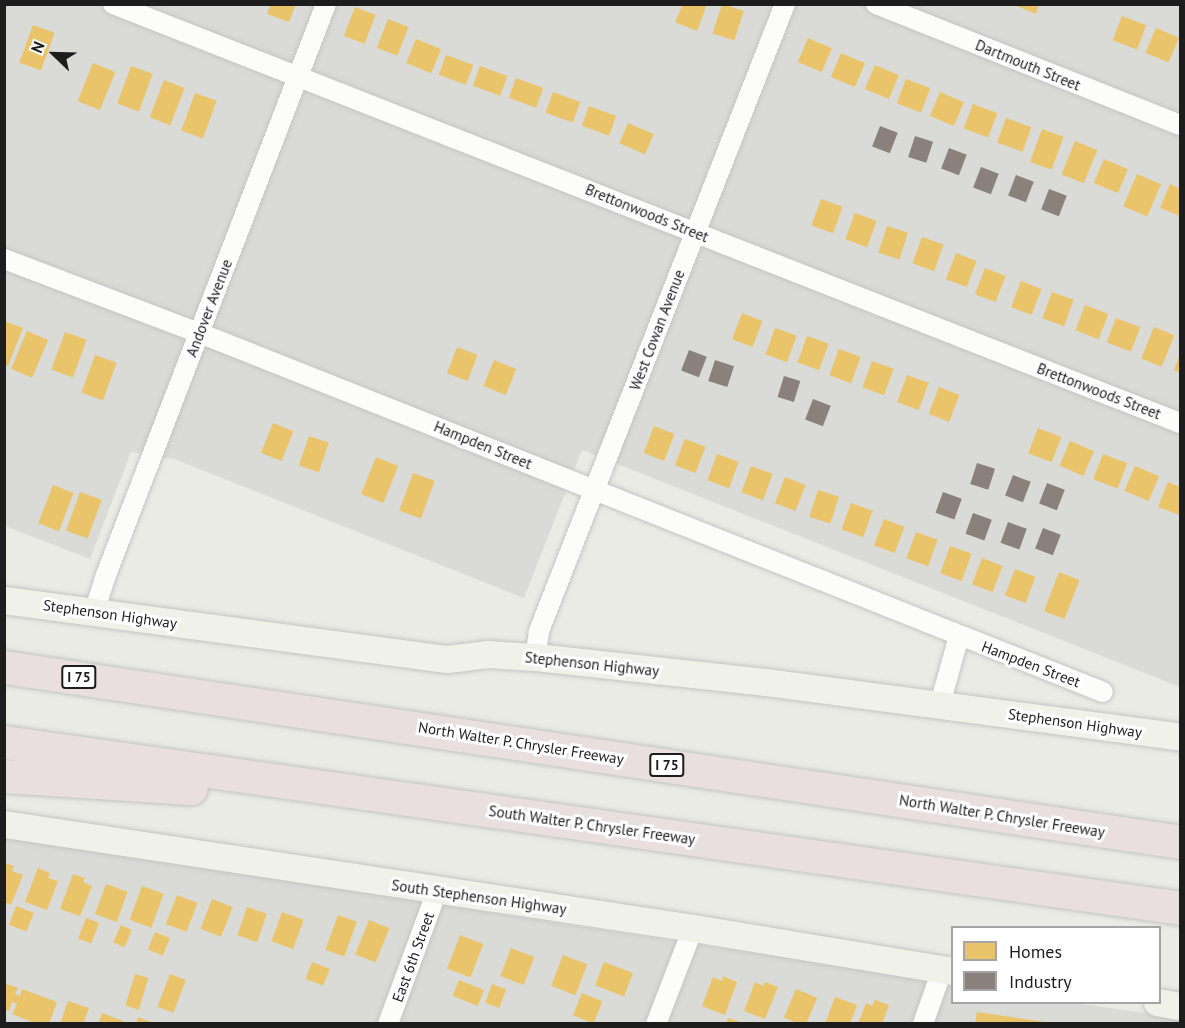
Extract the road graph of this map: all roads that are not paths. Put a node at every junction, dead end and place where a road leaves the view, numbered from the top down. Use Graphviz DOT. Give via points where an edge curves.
graph roads {
  1 [pos="113,4"];
  2 [pos="326,4"];
  3 [pos="785,4"];
  4 [pos="876,4"];
  5 [pos="298,76"];
  6 [pos="1180,125"];
  7 [pos="696,232"];
  8 [pos="4,259"];
  9 [pos="199,333"];
  10 [pos="1180,423"];
  11 [pos="595,490"];
  12 [pos="4,600"];
  13 [pos="94,612"];
  14 [pos="959,636"];
  15 [pos="535,657"];
  16 [pos="4,667"];
  17 [pos="1103,692"];
  18 [pos="940,705"];
  19 [pos="1180,737"];
  20 [pos="4,742"];
  21 [pos="4,776"];
  22 [pos="438,804"];
  23 [pos="4,824"];
  24 [pos="1180,842"];
  25 [pos="437,891"];
  26 [pos="1180,908"];
  27 [pos="693,928"];
  28 [pos="947,970"];
  29 [pos="1161,1003"];
  30 [pos="1180,1006"];
  31 [pos="388,1023"];
  32 [pos="657,1023"];
  33 [pos="923,1023"];
  1 -- 5 [label="street, Brettonwoods Street"];
  2 -- 5 [label="street, Andover Avenue"];
  3 -- 7 [label="street, West Cowan Avenue"];
  4 -- 6 [label="street, Dartmouth Street"];
  5 -- 7 [label="street, Brettonwoods Street"];
  5 -- 9 [label="street, Andover Avenue"];
  7 -- 10 [label="street, Brettonwoods Street"];
  7 -- 11 [label="street, West Cowan Avenue"];
  8 -- 9 [label="street, Hampden Street"];
  9 -- 11 [label="street, Hampden Street"];
  9 -- 13 [label="street, Andover Avenue"];
  11 -- 14 [label="street, Hampden Street"];
  11 -- 15 [label="street, West Cowan Avenue" via="539,631"];
  12 -- 13 [label="main road, Stephenson Highway"];
  13 -- 15 [label="main road, Stephenson Highway" via="447,659 488,654"];
  14 -- 17 [label="street, Hampden Street"];
  14 -- 18 [label="street"];
  15 -- 18 [label="main road, Stephenson Highway"];
  16 -- 24 [label="highway, North Walter P. Chrysler Freeway / I 75"];
  18 -- 19 [label="main road, Stephenson Highway"];
  20 -- 22 [label="highway, South Walter P. Chrysler Freeway"];
  21 -- 22 [label="highway"];
  22 -- 26 [label="highway, South Walter P. Chrysler Freeway"];
  23 -- 25 [label="main road, South Stephenson Highway"];
  25 -- 27 [label="main road, South Stephenson Highway"];
  25 -- 31 [label="street, East 6th Street"];
  27 -- 28 [label="main road, South Stephenson Highway"];
  27 -- 32 [label="street"];
  28 -- 33 [label="street"];
  29 -- 30 [label="main road"];
}
